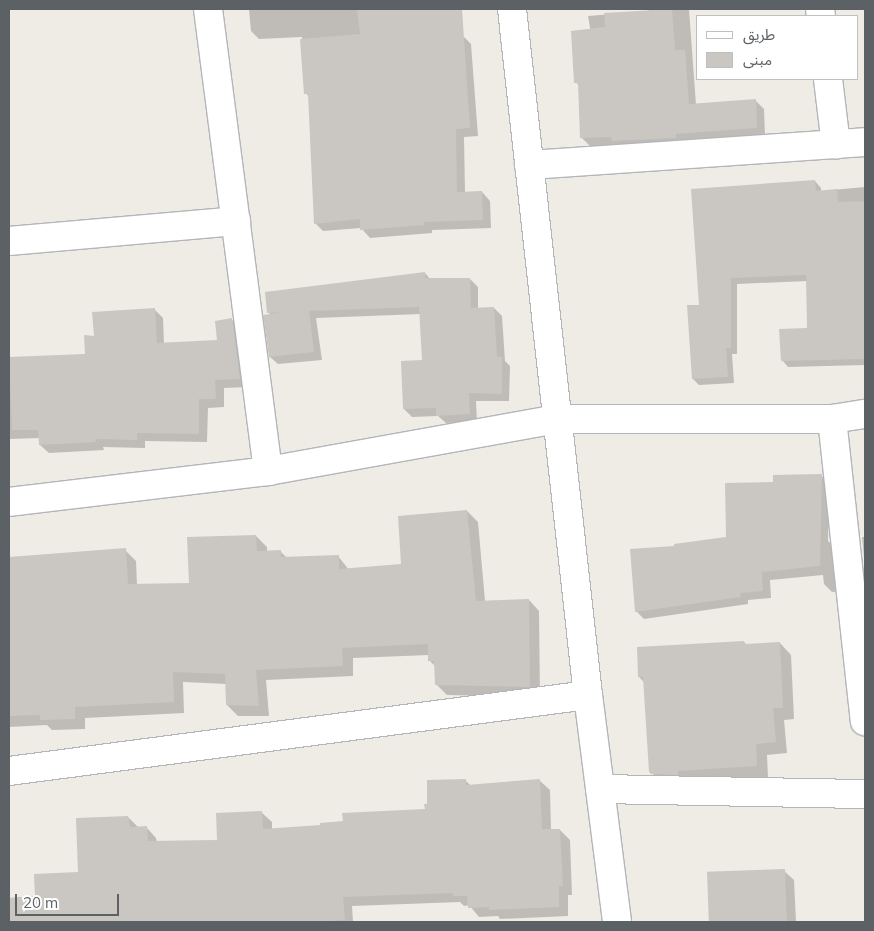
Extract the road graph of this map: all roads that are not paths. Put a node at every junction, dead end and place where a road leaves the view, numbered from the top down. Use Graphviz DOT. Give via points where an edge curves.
graph roads {
  1 [pos="208,9"];
  2 [pos="512,9"];
  3 [pos="828,80"];
  4 [pos="865,142"];
  5 [pos="836,145"];
  6 [pos="529,165"];
  7 [pos="236,221"];
  8 [pos="9,241"];
  9 [pos="865,414"];
  10 [pos="557,419"];
  11 [pos="832,419"];
  12 [pos="268,471"];
  13 [pos="9,502"];
  14 [pos="588,695"];
  15 [pos="865,721"];
  16 [pos="9,772"];
  17 [pos="600,789"];
  18 [pos="865,794"];
  19 [pos="617,922"];
  1 -- 7 [label="street"];
  2 -- 6 [label="street"];
  3 -- 5 [label="street"];
  4 -- 5 [label="street"];
  5 -- 6 [label="street"];
  6 -- 10 [label="street"];
  7 -- 8 [label="street"];
  7 -- 12 [label="street"];
  9 -- 11 [label="street"];
  10 -- 11 [label="street"];
  10 -- 12 [label="street"];
  10 -- 14 [label="street"];
  11 -- 15 [label="street"];
  12 -- 13 [label="street"];
  14 -- 16 [label="street"];
  14 -- 17 [label="street"];
  17 -- 18 [label="street"];
  17 -- 19 [label="street"];
}
